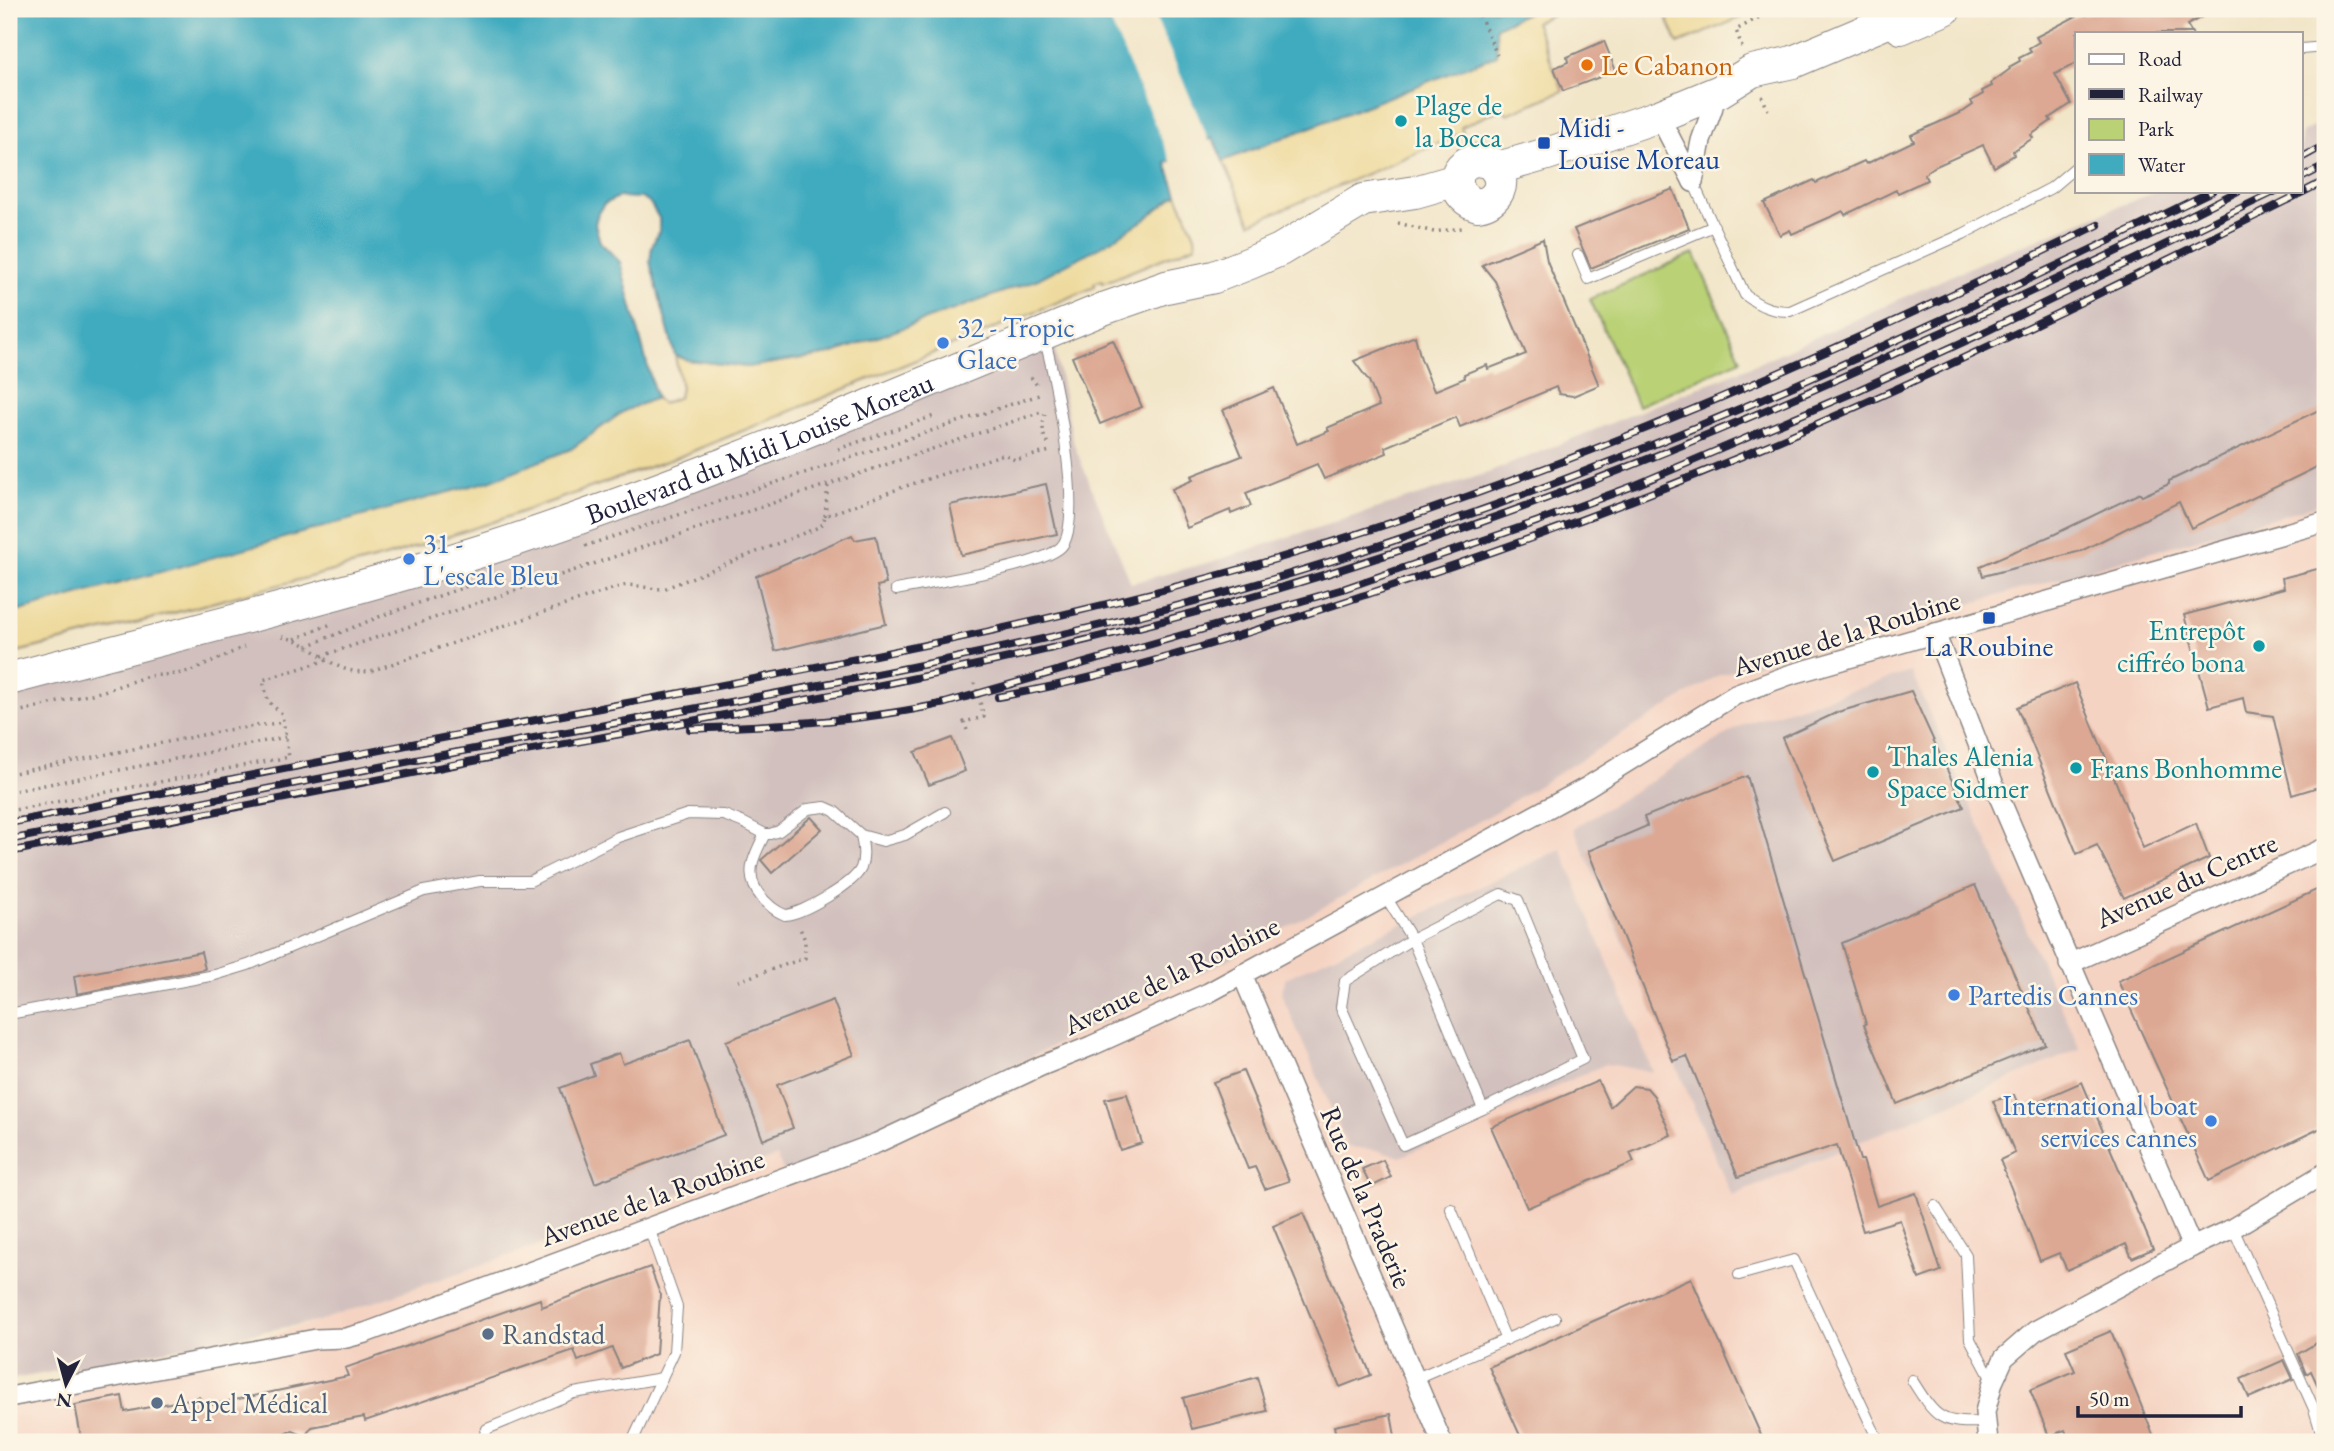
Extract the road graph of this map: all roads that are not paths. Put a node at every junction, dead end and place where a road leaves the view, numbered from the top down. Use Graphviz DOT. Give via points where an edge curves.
graph roads {
  1 [pos="1918,9"];
  2 [pos="1945,9"];
  3 [pos="2325,47"];
  4 [pos="2302,49"];
  5 [pos="1713,107"];
  6 [pos="1661,121"];
  7 [pos="2075,168"];
  8 [pos="1693,182"];
  9 [pos="1714,226"];
  10 [pos="1578,255"];
  11 [pos="1043,333"];
  12 [pos="2325,522"];
  13 [pos="896,590"];
  14 [pos="1935,633"];
  15 [pos="9,679"];
  16 [pos="945,813"];
  17 [pos="765,834"];
  18 [pos="861,835"];
  19 [pos="2325,848"];
  20 [pos="1386,897"];
  21 [pos="1412,939"];
  22 [pos="2069,964"];
  23 [pos="1242,974"];
  24 [pos="9,1014"];
  25 [pos="1483,1109"];
  26 [pos="2325,1173"];
  27 [pos="1935,1206"];
  28 [pos="1451,1209"];
  29 [pos="649,1228"];
  30 [pos="2233,1228"];
  31 [pos="2192,1247"];
  32 [pos="1739,1275"];
  33 [pos="1555,1318"];
  34 [pos="1506,1340"];
  35 [pos="662,1378"];
  36 [pos="1415,1380"];
  37 [pos="1912,1380"];
  38 [pos="1993,1382"];
  39 [pos="9,1397"];
  40 [pos="1986,1422"];
  41 [pos="632,1441"];
  42 [pos="482,1442"];
  43 [pos="1442,1442"];
  44 [pos="1879,1442"];
  45 [pos="1988,1442"];
  46 [pos="2324,1442"];
  1 -- 6 [label="main road, Boulevard du Midi Louise Moreau" via="1793,62 1752,71"];
  2 -- 5 [label="main road, Boulevard du Midi Louise Moreau"];
  3 -- 4 [label="lane"];
  5 -- 6 [label="main road, Boulevard du Midi Louise Moreau"];
  5 -- 8 [label="street"];
  6 -- 8 [label="street"];
  6 -- 11 [label="main road, Boulevard du Midi Louise Moreau" via="1505,166 1497,173 1497,195 1485,204 1470,203 1459,188 1452,196 1367,217 1330,220 1250,263 1214,277 1166,287"];
  7 -- 9 [label="lane" via="2050,188 1963,233 1790,312 1775,311 1745,295"];
  8 -- 9 [label="lane"];
  9 -- 10 [label="lane" via="1588,279"];
  11 -- 13 [label="lane" via="1058,388 1067,461 1071,523 1063,545 1021,564"];
  11 -- 15 [label="main road, Boulevard du Midi Louise Moreau" via="718,466 498,545 305,602"];
  12 -- 14 [label="street, Avenue de la Roubine"];
  14 -- 20 [label="street, Avenue de la Roubine" via="1735,695 1587,787"];
  14 -- 22 [label="street"];
  16 -- 18 [label="lane" via="894,839 872,840"];
  17 -- 18 [label="lane" via="779,831 815,807 834,811"];
  17 -- 18 [label="lane" via="751,866 753,885 770,907 785,915 814,904 858,874 864,857"];
  17 -- 24 [label="lane" via="724,815 688,814 618,837 530,881 480,881 424,891 237,969"];
  19 -- 22 [label="street, Avenue du Centre"];
  20 -- 21 [label="lane"];
  20 -- 23 [label="street, Avenue de la Roubine"];
  21 -- 25 [label="lane"];
  21 -- 25 [label="lane" via="1345,981 1341,1007 1403,1145"];
  21 -- 25 [label="lane" via="1501,894 1518,900 1583,1059"];
  22 -- 31 [label="street"];
  23 -- 29 [label="street, Avenue de la Roubine" via="877,1143"];
  23 -- 36 [label="street, Rue de la Praderie"];
  26 -- 30 [label="street"];
  27 -- 38 [label="lane" via="1966,1255 1970,1339"];
  28 -- 34 [label="lane"];
  29 -- 35 [label="lane" via="677,1307 674,1352"];
  29 -- 39 [label="street, Avenue de la Roubine" via="366,1333"];
  30 -- 31 [label="street"];
  30 -- 46 [label="lane" via="2314,1409"];
  31 -- 38 [label="street" via="2035,1331 2004,1358"];
  32 -- 44 [label="lane" via="1794,1260"];
  33 -- 34 [label="lane"];
  34 -- 36 [label="lane"];
  35 -- 41 [label="lane"];
  35 -- 42 [label="lane" via="575,1394 487,1429"];
  36 -- 43 [label="street, Rue de la Praderie"];
  37 -- 40 [label="lane" via="1933,1413 1959,1423"];
  38 -- 40 [label="street"];
  40 -- 45 [label="street"];
}
